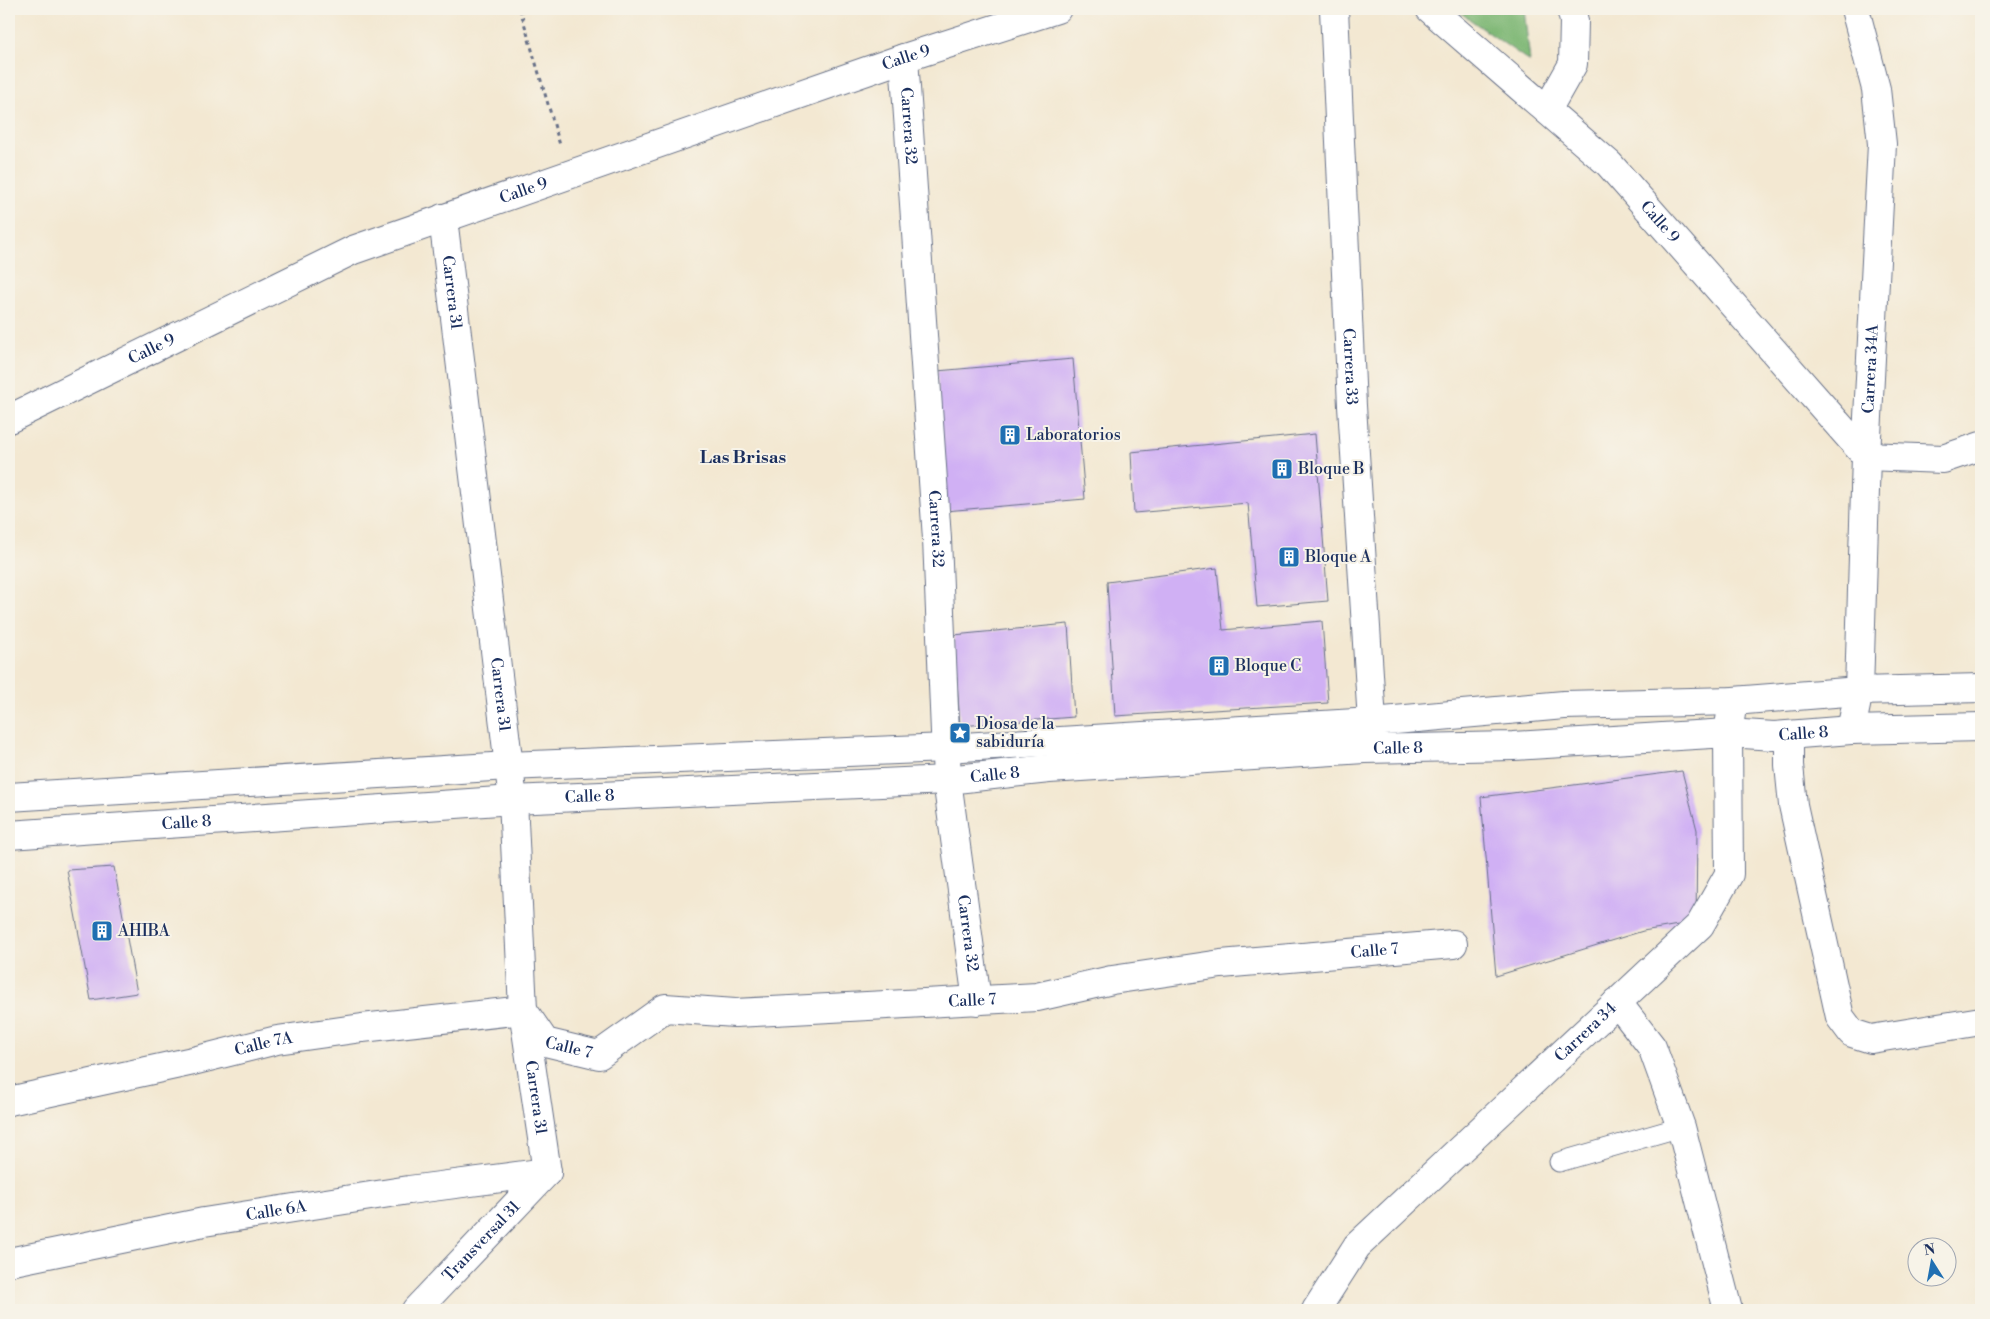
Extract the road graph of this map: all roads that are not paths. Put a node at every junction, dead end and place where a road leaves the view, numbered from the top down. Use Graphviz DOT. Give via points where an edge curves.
graph roads {
  1 [pos="1057,9"];
  2 [pos="1334,9"];
  3 [pos="1430,9"];
  4 [pos="1571,9"];
  5 [pos="1855,9"];
  6 [pos="904,58"];
  7 [pos="1548,110"];
  8 [pos="443,218"];
  9 [pos="9,420"];
  10 [pos="1981,446"];
  11 [pos="1866,456"];
  12 [pos="1981,688"];
  13 [pos="1859,691"];
  14 [pos="1733,700"];
  15 [pos="1372,722"];
  16 [pos="1981,727"];
  17 [pos="1851,730"];
  18 [pos="1728,733"];
  19 [pos="1789,735"];
  20 [pos="946,748"];
  21 [pos="508,766"];
  22 [pos="946,780"];
  23 [pos="9,797"];
  24 [pos="513,800"];
  25 [pos="9,835"];
  26 [pos="1454,944"];
  27 [pos="977,1001"];
  28 [pos="1617,1002"];
  29 [pos="523,1010"];
  30 [pos="1981,1021"];
  31 [pos="9,1101"];
  32 [pos="1681,1127"];
  33 [pos="1559,1162"];
  34 [pos="547,1172"];
  35 [pos="9,1262"];
  36 [pos="416,1310"];
  37 [pos="1316,1310"];
  38 [pos="1728,1310"];
  1 -- 6 [label="street, Calle 9"];
  2 -- 15 [label="street, Carrera 33" via="1352,406"];
  3 -- 7 [label="street, Calle 9"];
  4 -- 7 [label="street" via="1574,21 1573,64"];
  5 -- 11 [label="street, Carrera 34A" via="1876,89 1882,144"];
  6 -- 8 [label="street, Calle 9"];
  6 -- 20 [label="street, Carrera 32" via="937,539"];
  7 -- 11 [label="street, Calle 9" via="1609,164"];
  8 -- 9 [label="street, Calle 9" via="353,250"];
  8 -- 21 [label="street, Carrera 31"];
  10 -- 11 [label="street" via="1943,459"];
  11 -- 13 [label="street, Carrera 34A"];
  12 -- 13 [label="street, Calle 8"];
  13 -- 14 [label="street, Calle 8"];
  13 -- 17 [label="street, Carrera 34A"];
  14 -- 15 [label="street, Calle 8" via="1564,705"];
  14 -- 18 [label="street, Carrera 34"];
  15 -- 20 [label="street, Calle 8"];
  16 -- 17 [label="street, Calle 8"];
  17 -- 19 [label="street, Calle 8"];
  18 -- 19 [label="street, Calle 8"];
  18 -- 22 [label="street, Calle 8" via="1512,746 1364,749 1049,769"];
  18 -- 28 [label="street, Carrera 34" via="1729,874 1700,925"];
  19 -- 30 [label="street" via="1793,805 1840,1017 1852,1033 1871,1039"];
  20 -- 21 [label="street, Calle 8"];
  20 -- 22 [label="street, Carrera 32"];
  21 -- 23 [label="street, Calle 8"];
  21 -- 24 [label="street, Carrera 31"];
  22 -- 24 [label="street, Calle 8"];
  22 -- 27 [label="street, Carrera 32"];
  24 -- 25 [label="street, Calle 8"];
  24 -- 29 [label="street, Carrera 31"];
  26 -- 27 [label="street, Calle 7" via="1220,964 1112,980 1037,997"];
  27 -- 29 [label="street, Calle 7" via="735,1012 665,1008 599,1055 546,1042"];
  28 -- 32 [label="street" via="1652,1047"];
  28 -- 37 [label="street, Carrera 34" via="1357,1246"];
  29 -- 31 [label="street, Calle 7A" via="277,1040"];
  29 -- 34 [label="street, Carrera 31"];
  32 -- 33 [label="lane"];
  32 -- 38 [label="street"];
  34 -- 35 [label="street, Calle 6A" via="204,1222"];
  34 -- 36 [label="street, Transversal 31"];
}
